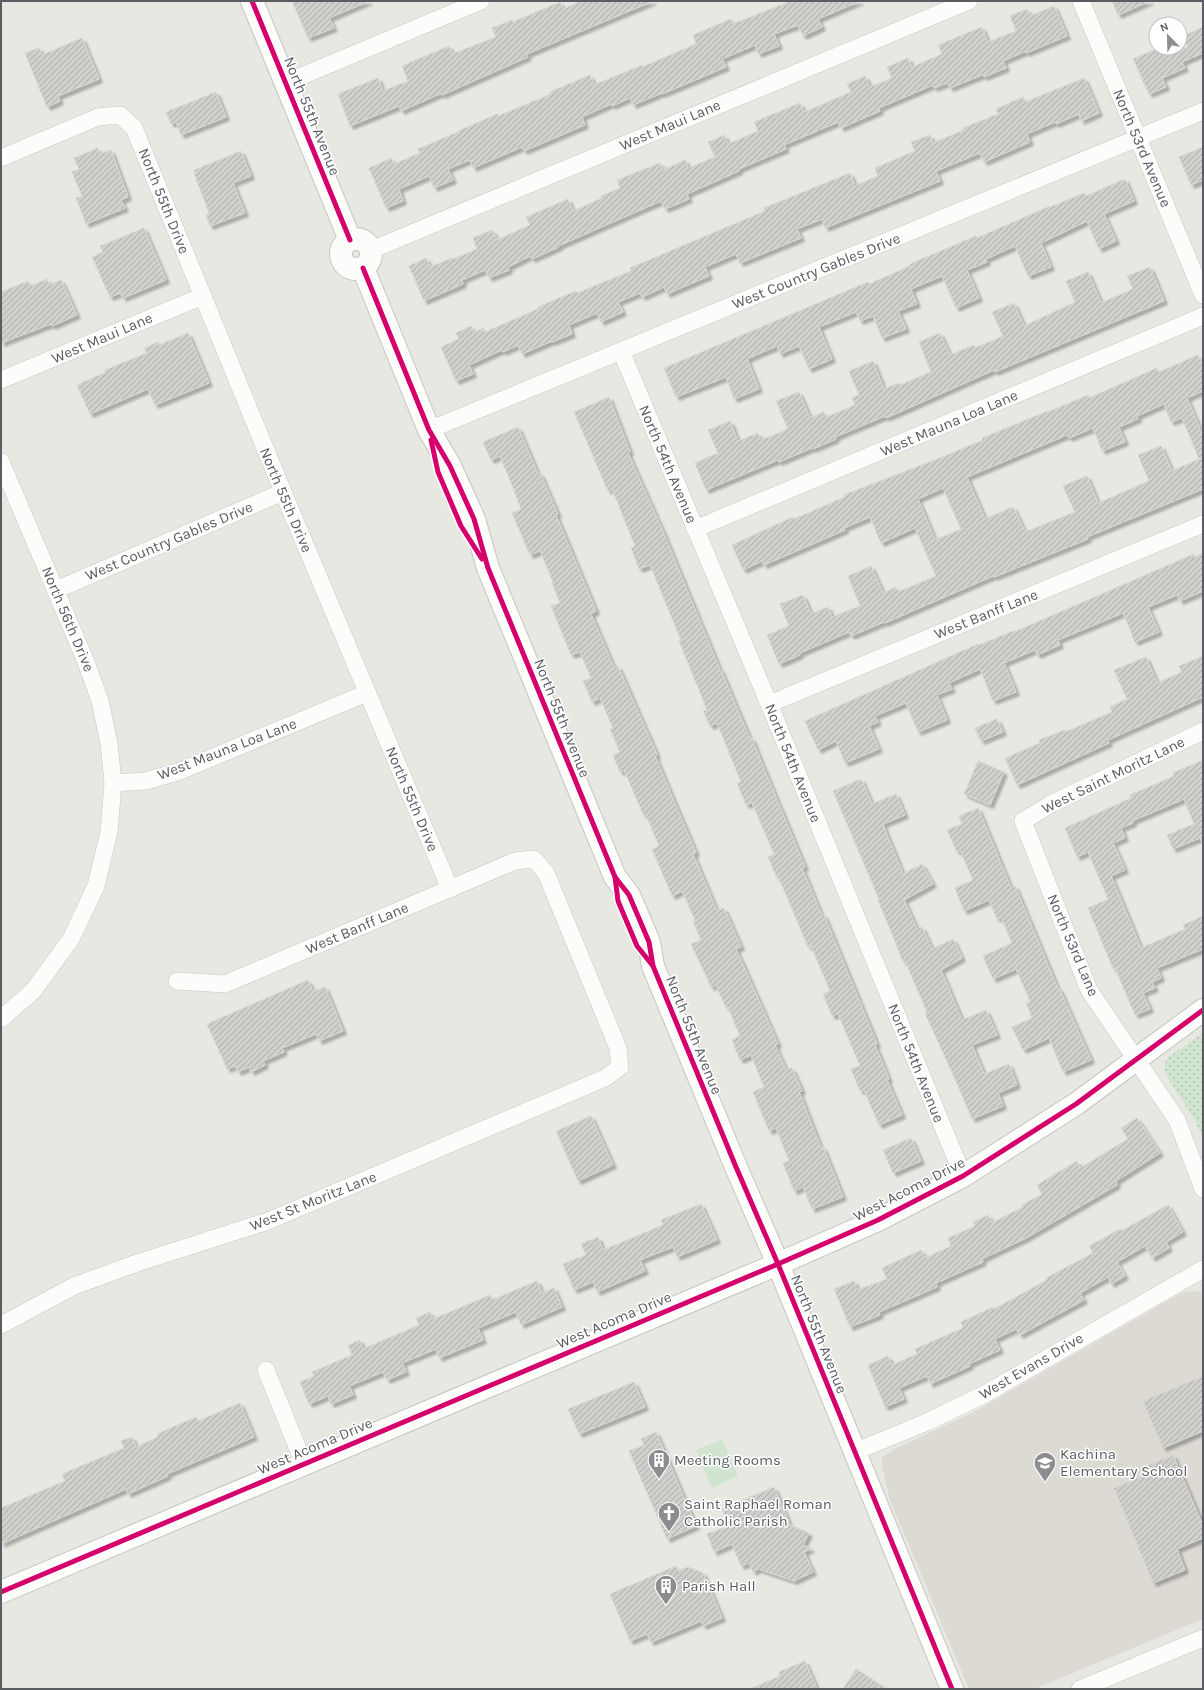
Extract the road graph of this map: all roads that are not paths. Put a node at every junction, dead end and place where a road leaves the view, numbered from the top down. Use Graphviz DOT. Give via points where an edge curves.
graph roads {
  1 [pos="252,1"];
  2 [pos="481,1"];
  3 [pos="970,1"];
  4 [pos="1081,1"];
  5 [pos="285,83"];
  6 [pos="1203,111"];
  7 [pos="1137,138"];
  8 [pos="1,158"];
  9 [pos="367,259"];
  10 [pos="1203,294"];
  11 [pos="203,296"];
  12 [pos="1203,316"];
  13 [pos="621,351"];
  14 [pos="1,380"];
  15 [pos="429,430"];
  16 [pos="1,462"];
  17 [pos="283,492"];
  18 [pos="1203,524"];
  19 [pos="695,529"];
  20 [pos="56,590"];
  21 [pos="367,693"];
  22 [pos="769,704"];
  23 [pos="1203,731"];
  24 [pos="112,783"];
  25 [pos="1023,821"];
  26 [pos="450,889"];
  27 [pos="177,981"];
  28 [pos="1203,1010"];
  29 [pos="1,1019"];
  30 [pos="1136,1059"];
  31 [pos="620,1066"];
  32 [pos="963,1176"];
  33 [pos="1203,1189"];
  34 [pos="778,1264"];
  35 [pos="1203,1269"];
  36 [pos="1,1325"];
  37 [pos="266,1370"];
  38 [pos="854,1452"];
  39 [pos="304,1464"];
  40 [pos="1,1592"];
  41 [pos="1203,1638"];
  42 [pos="952,1689"];
  43 [pos="1080,1689"];
  1 -- 5 [label="street, North 55th Avenue"];
  2 -- 5 [label="street"];
  3 -- 9 [label="street, West Maui Lane"];
  4 -- 7 [label="street, North 53rd Avenue"];
  5 -- 9 [label="street, North 55th Avenue" via="350,240 363,240"];
  6 -- 7 [label="street, West Country Gables Drive"];
  7 -- 10 [label="street, North 53rd Avenue"];
  7 -- 13 [label="street, West Country Gables Drive"];
  8 -- 11 [label="street, North 55th Drive" via="98,117 120,115 134,128"];
  9 -- 15 [label="street, North 55th Avenue"];
  11 -- 14 [label="street, West Maui Lane"];
  11 -- 17 [label="street, North 55th Drive"];
  12 -- 19 [label="street, West Mauna Loa Lane"];
  13 -- 15 [label="street, West Country Gables Drive"];
  13 -- 19 [label="street, North 54th Avenue"];
  15 -- 34 [label="street, North 55th Avenue" via="438,472 458,520 488,568 615,877 629,895 649,942 653,966"];
  16 -- 20 [label="street, North 56th Drive"];
  17 -- 20 [label="street, West Country Gables Drive"];
  17 -- 21 [label="street, North 55th Drive"];
  18 -- 22 [label="street, West Banff Lane"];
  19 -- 22 [label="street, North 54th Avenue"];
  20 -- 24 [label="street, North 56th Drive" via="100,701 109,743"];
  21 -- 24 [label="street, West Mauna Loa Lane" via="180,771 146,781"];
  21 -- 26 [label="street, North 55th Drive"];
  22 -- 32 [label="street, North 54th Avenue"];
  23 -- 25 [label="street, West Saint Moritz Lane" via="1051,804"];
  24 -- 29 [label="street" via="109,832 96,886 71,939 33,991"];
  25 -- 30 [label="street, North 53rd Lane" via="1089,990"];
  26 -- 27 [label="street, West Banff Lane" via="225,984"];
  26 -- 31 [label="street, West Banff Lane" via="515,861 534,859 546,873 618,1048"];
  28 -- 30 [label="street, West Acoma Drive"];
  30 -- 32 [label="street, West Acoma Drive" via="1076,1104"];
  30 -- 33 [label="street, North 53rd Lane" via="1177,1120"];
  31 -- 36 [label="street, West St Moritz Lane" via="605,1078 268,1221 74,1286"];
  32 -- 34 [label="street, West Acoma Drive" via="878,1220"];
  34 -- 38 [label="street, North 55th Avenue"];
  34 -- 39 [label="street, West Acoma Drive"];
  35 -- 38 [label="street, West Evans Drive" via="983,1394 927,1422"];
  37 -- 39 [label="street"];
  38 -- 42 [label="street, North 55th Avenue"];
  39 -- 40 [label="street, West Acoma Drive"];
  41 -- 43 [label="street"];
}
